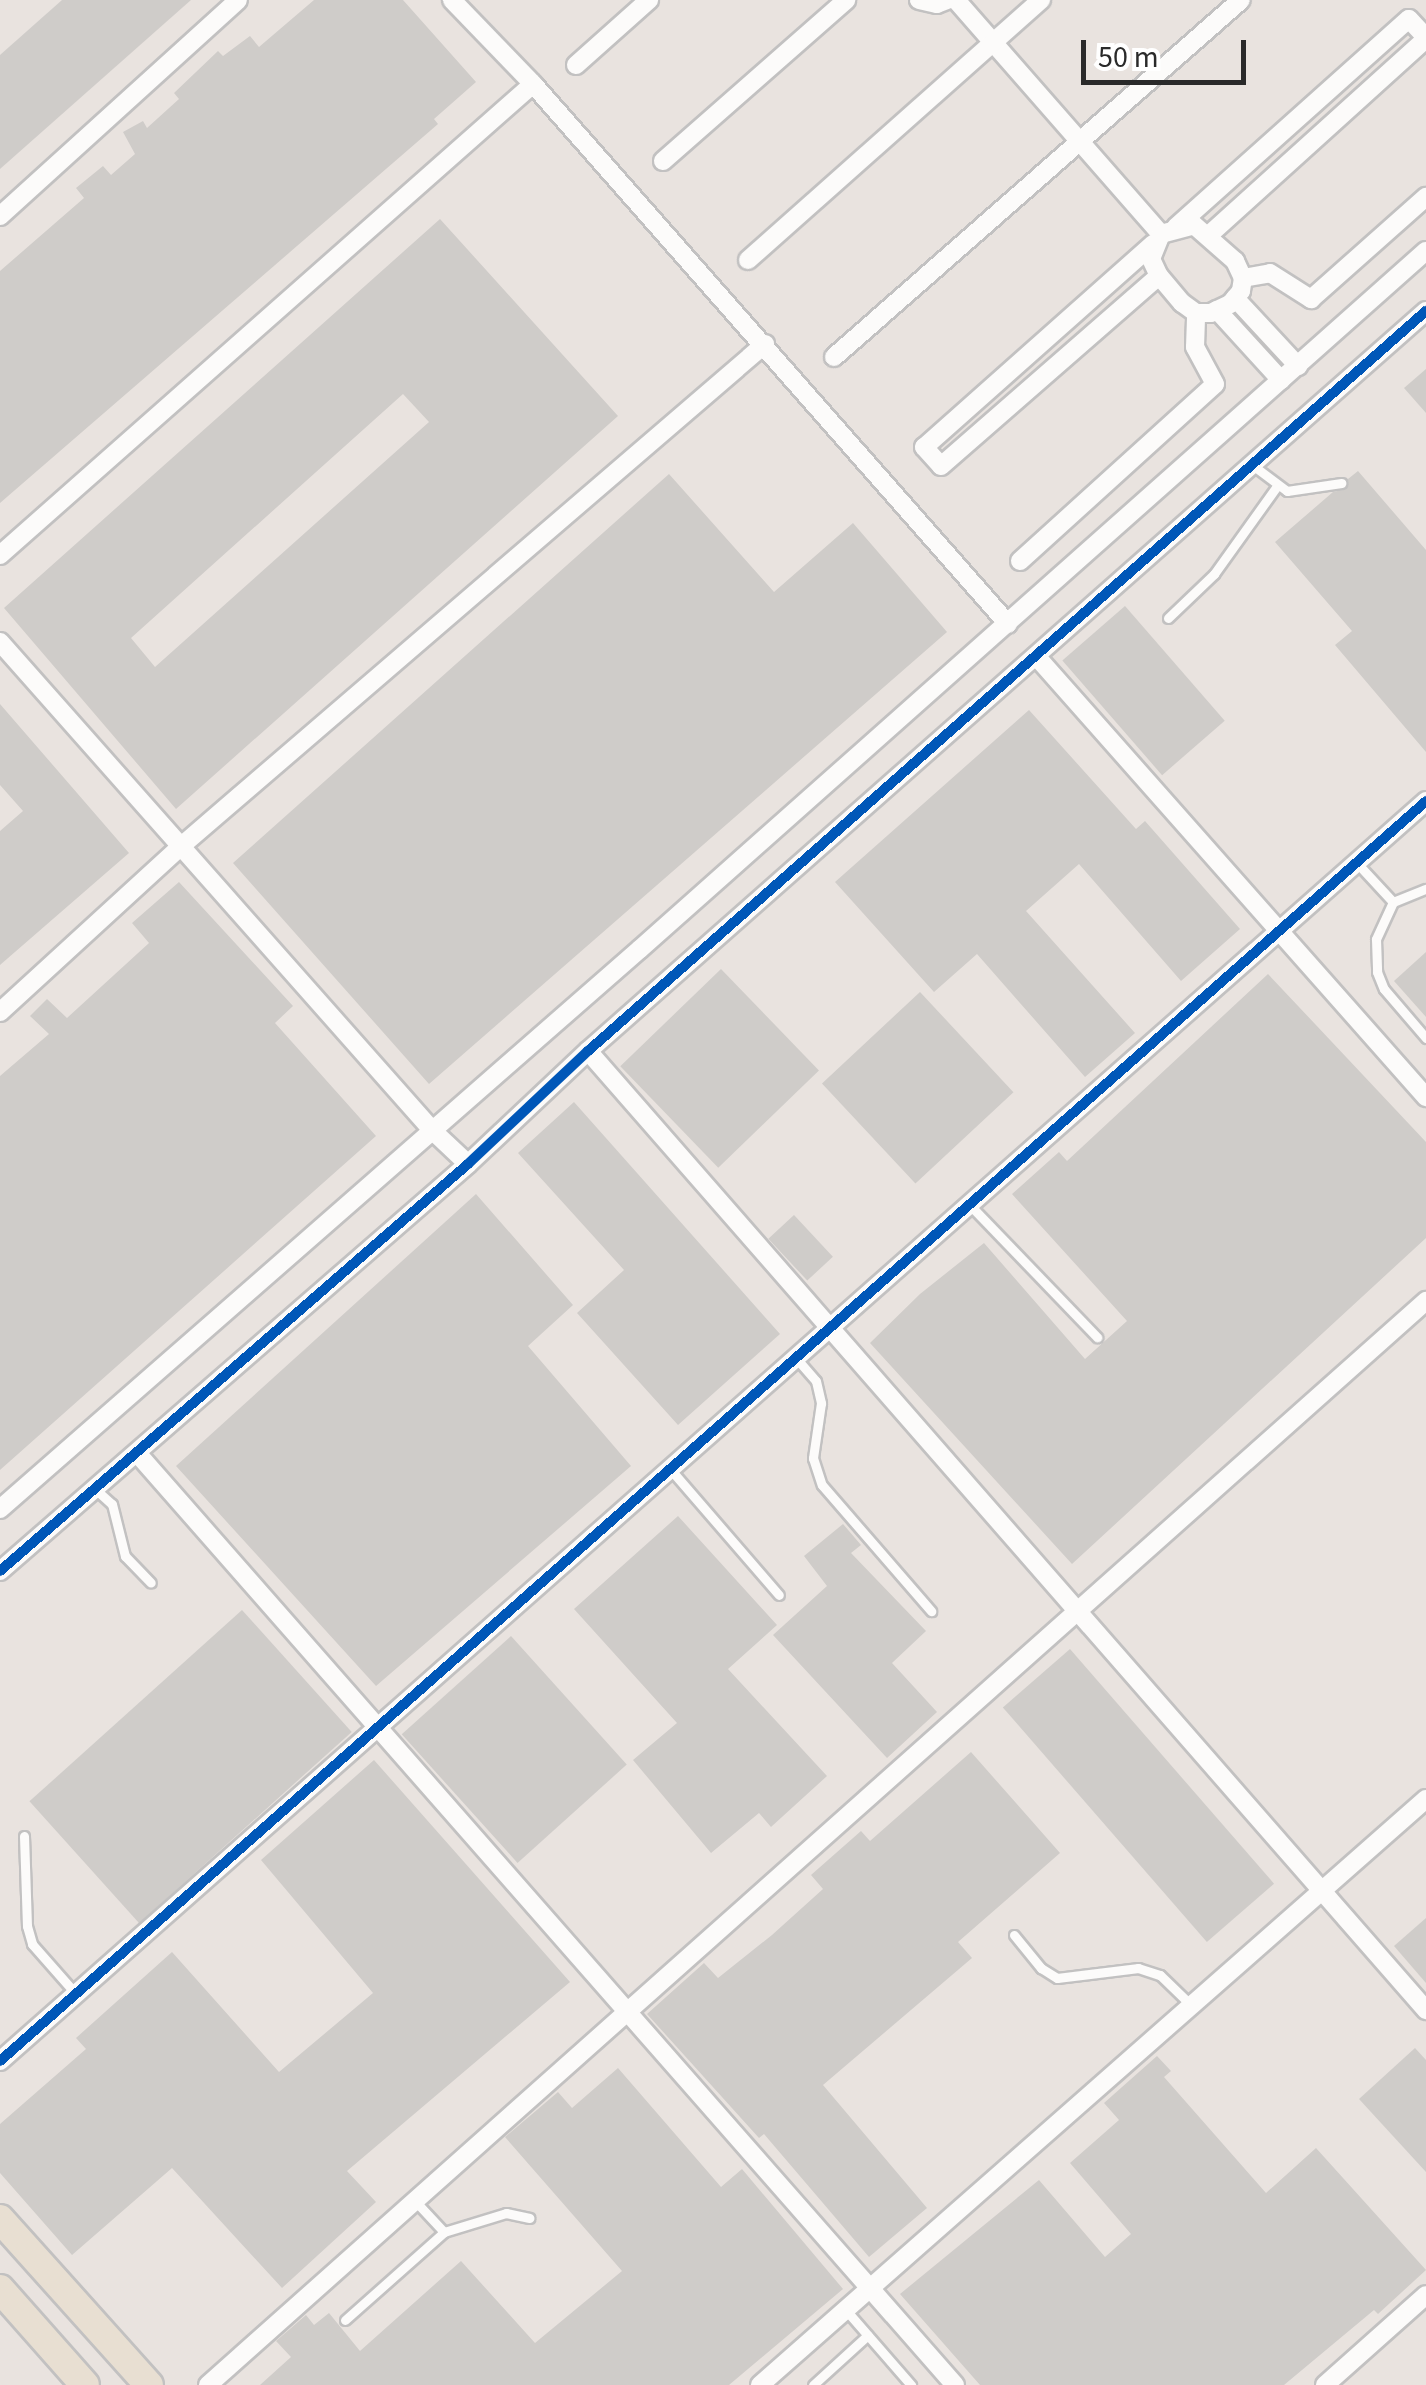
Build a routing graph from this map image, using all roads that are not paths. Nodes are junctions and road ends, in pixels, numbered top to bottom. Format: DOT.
graph roads {
  1 [pos="238,0"];
  2 [pos="452,0"];
  3 [pos="649,0"];
  4 [pos="846,0"];
  5 [pos="920,0"];
  6 [pos="948,0"];
  7 [pos="956,0"];
  8 [pos="1042,0"];
  9 [pos="1241,0"];
  10 [pos="1426,38"];
  11 [pos="993,42"];
  12 [pos="576,64"];
  13 [pos="533,84"];
  14 [pos="1080,141"];
  15 [pos="663,161"];
  16 [pos="1426,197"];
  17 [pos="0,216"];
  18 [pos="1210,234"];
  19 [pos="1164,235"];
  20 [pos="1426,251"];
  21 [pos="748,260"];
  22 [pos="1158,276"];
  23 [pos="1243,278"];
  24 [pos="1235,298"];
  25 [pos="1217,310"];
  26 [pos="1426,311"];
  27 [pos="1196,313"];
  28 [pos="765,344"];
  29 [pos="834,357"];
  30 [pos="1298,366"];
  31 [pos="1282,380"];
  32 [pos="1252,464"];
  33 [pos="1341,483"];
  34 [pos="1276,486"];
  35 [pos="0,555"];
  36 [pos="1020,561"];
  37 [pos="1168,618"];
  38 [pos="1008,624"];
  39 [pos="0,642"];
  40 [pos="1036,656"];
  41 [pos="1426,801"];
  42 [pos="179,848"];
  43 [pos="1356,862"];
  44 [pos="1426,889"];
  45 [pos="1393,902"];
  46 [pos="1278,930"];
  47 [pos="0,1012"];
  48 [pos="1426,1038"];
  49 [pos="588,1051"];
  50 [pos="1426,1097"];
  51 [pos="433,1132"];
  52 [pos="468,1164"];
  53 [pos="969,1204"];
  54 [pos="1426,1301"];
  55 [pos="827,1327"];
  56 [pos="1097,1337"];
  57 [pos="794,1356"];
  58 [pos="137,1453"];
  59 [pos="670,1468"];
  60 [pos="94,1488"];
  61 [pos="0,1509"];
  62 [pos="0,1571"];
  63 [pos="151,1583"];
  64 [pos="779,1595"];
  65 [pos="1076,1608"];
  66 [pos="932,1611"];
  67 [pos="379,1729"];
  68 [pos="1426,1799"];
  69 [pos="24,1836"];
  70 [pos="1321,1892"];
  71 [pos="1014,1935"];
  72 [pos="74,1993"];
  73 [pos="1193,2007"];
  74 [pos="1426,2010"];
  75 [pos="629,2011"];
  76 [pos="0,2061"];
  77 [pos="414,2200"];
  78 [pos="529,2218"];
  79 [pos="0,2219"];
  80 [pos="444,2232"];
  81 [pos="870,2286"];
  82 [pos="0,2289"];
  83 [pos="1426,2295"];
  84 [pos="845,2309"];
  85 [pos="345,2320"];
  86 [pos="868,2335"];
  87 [pos="85,2385"];
  88 [pos="149,2385"];
  89 [pos="208,2385"];
  90 [pos="760,2385"];
  91 [pos="813,2385"];
  92 [pos="911,2385"];
  93 [pos="956,2385"];
  94 [pos="1325,2385"];
  1 -- 17 [label="street"];
  2 -- 13 [label="street"];
  3 -- 12 [label="street"];
  4 -- 15 [label="street"];
  5 -- 6 [label="street"];
  7 -- 11 [label="street"];
  8 -- 11 [label="street"];
  9 -- 14 [label="street"];
  10 -- 18 [label="street"];
  10 -- 19 [label="street"];
  11 -- 14 [label="street"];
  11 -- 21 [label="street"];
  13 -- 28 [label="street"];
  13 -- 35 [label="street"];
  14 -- 19 [label="street"];
  14 -- 29 [label="street"];
  16 -- 23 [label="street"];
  18 -- 19 [label="street"];
  18 -- 23 [label="street"];
  19 -- 22 [label="street"];
  19 -- 22 [label="street"];
  20 -- 30 [label="street"];
  22 -- 27 [label="street"];
  23 -- 24 [label="street"];
  24 -- 25 [label="street"];
  24 -- 30 [label="street"];
  25 -- 27 [label="street"];
  25 -- 31 [label="street"];
  26 -- 32 [label="street"];
  27 -- 36 [label="street"];
  28 -- 38 [label="street"];
  28 -- 42 [label="street"];
  30 -- 31 [label="street"];
  31 -- 38 [label="street"];
  32 -- 34 [label="lane"];
  32 -- 40 [label="street"];
  33 -- 34 [label="lane"];
  34 -- 37 [label="lane"];
  38 -- 51 [label="street"];
  39 -- 42 [label="street"];
  40 -- 46 [label="street"];
  40 -- 49 [label="street"];
  41 -- 43 [label="street"];
  42 -- 47 [label="street"];
  42 -- 51 [label="street"];
  43 -- 45 [label="lane"];
  43 -- 46 [label="street"];
  44 -- 45 [label="lane"];
  45 -- 48 [label="lane"];
  46 -- 50 [label="street"];
  46 -- 53 [label="street"];
  49 -- 52 [label="street"];
  49 -- 55 [label="street"];
  51 -- 52 [label="street"];
  51 -- 61 [label="street"];
  52 -- 58 [label="street"];
  53 -- 55 [label="street"];
  53 -- 56 [label="lane"];
  54 -- 65 [label="street"];
  55 -- 57 [label="street"];
  55 -- 65 [label="street"];
  57 -- 59 [label="street"];
  57 -- 66 [label="lane"];
  58 -- 60 [label="street"];
  58 -- 67 [label="street"];
  59 -- 64 [label="lane"];
  59 -- 67 [label="street"];
  60 -- 62 [label="street"];
  60 -- 63 [label="lane"];
  65 -- 70 [label="street"];
  65 -- 75 [label="street"];
  67 -- 72 [label="street"];
  67 -- 75 [label="street"];
  68 -- 70 [label="street"];
  69 -- 72 [label="lane"];
  70 -- 73 [label="street"];
  70 -- 74 [label="street"];
  71 -- 73 [label="lane"];
  72 -- 76 [label="street"];
  73 -- 81 [label="street"];
  75 -- 77 [label="street"];
  75 -- 81 [label="street"];
  77 -- 80 [label="lane"];
  77 -- 89 [label="street"];
  78 -- 80 [label="lane"];
  79 -- 88 [label="main road"];
  80 -- 85 [label="lane"];
  81 -- 84 [label="street"];
  81 -- 93 [label="street"];
  82 -- 87 [label="main road"];
  83 -- 94 [label="street"];
  84 -- 86 [label="lane"];
  84 -- 90 [label="street"];
  86 -- 91 [label="lane"];
  86 -- 92 [label="lane"];
}
